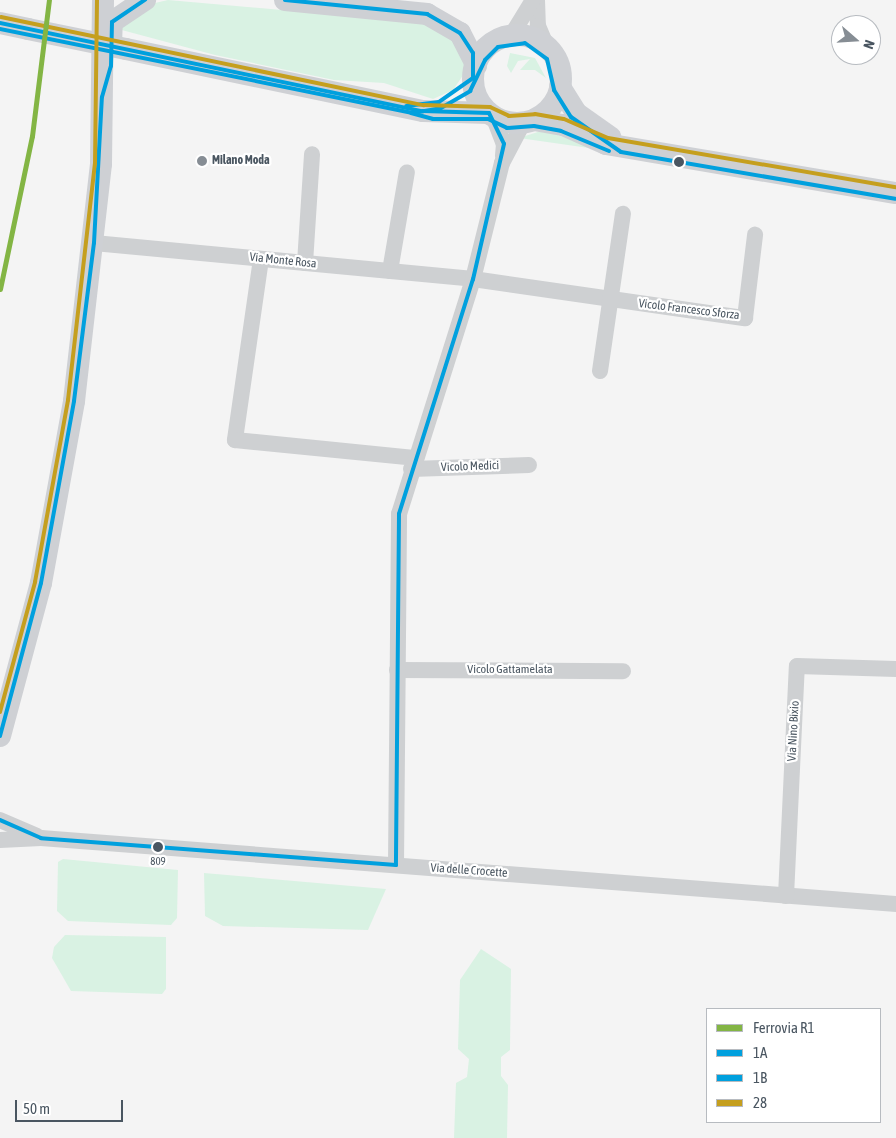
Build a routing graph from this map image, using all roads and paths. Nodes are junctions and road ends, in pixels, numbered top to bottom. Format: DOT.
graph roads {
  1 [pos="103,0"];
  2 [pos="145,0"];
  3 [pos="285,0"];
  4 [pos="533,0"];
  5 [pos="537,0"];
  6 [pos="427,14"];
  7 [pos="0,23"];
  8 [pos="508,37"];
  9 [pos="547,48"];
  10 [pos="474,72"];
  11 [pos="560,87"];
  12 [pos="102,97"];
  13 [pos="413,107"];
  14 [pos="491,115"];
  15 [pos="528,121"];
  16 [pos="624,146"];
  17 [pos="312,154"];
  18 [pos="502,163"];
  19 [pos="407,172"];
  20 [pos="896,193"];
  21 [pos="623,214"];
  22 [pos="755,235"];
  23 [pos="94,243"];
  24 [pos="261,259"];
  25 [pos="304,263"];
  26 [pos="390,271"];
  27 [pos="472,279"];
  28 [pos="610,300"];
  29 [pos="600,371"];
  30 [pos="412,464"];
  31 [pos="529,465"];
  32 [pos="896,669"];
  33 [pos="397,670"];
  34 [pos="623,671"];
  35 [pos="0,736"];
  36 [pos="0,820"];
  37 [pos="41,838"];
  38 [pos="0,840"];
  39 [pos="396,865"];
  40 [pos="786,896"];
  41 [pos="896,904"];
  1 -- 12 [label="street"];
  2 -- 12 [label="street"];
  3 -- 6 [label="street"];
  4 -- 8 [label="street"];
  5 -- 9 [label="street"];
  6 -- 8 [label="street"];
  6 -- 10 [label="street"];
  7 -- 13 [label="street, bridge"];
  8 -- 9 [label="street"];
  8 -- 10 [label="street"];
  9 -- 11 [label="street"];
  10 -- 13 [label="street"];
  10 -- 14 [label="street"];
  11 -- 15 [label="street"];
  11 -- 16 [label="street"];
  12 -- 23 [label="street"];
  13 -- 14 [label="street"];
  14 -- 15 [label="street"];
  14 -- 18 [label="street"];
  15 -- 16 [label="street"];
  15 -- 18 [label="street"];
  16 -- 20 [label="street"];
  17 -- 25 [label="street"];
  18 -- 27 [label="street"];
  19 -- 26 [label="street"];
  21 -- 28 [label="street"];
  22 -- 28 [label="street, Vicolo Francesco Sforza"];
  23 -- 24 [label="street, Via Monte Rosa"];
  23 -- 35 [label="street"];
  24 -- 25 [label="street, Via Monte Rosa"];
  24 -- 30 [label="street, Vicolo Medici"];
  25 -- 26 [label="street, Via Monte Rosa"];
  26 -- 27 [label="street, Via Monte Rosa"];
  27 -- 28 [label="street, Vicolo Francesco Sforza"];
  27 -- 30 [label="street"];
  28 -- 29 [label="street"];
  30 -- 31 [label="street, Vicolo Medici"];
  30 -- 33 [label="street"];
  32 -- 40 [label="street, Via Nino Bixio"];
  33 -- 34 [label="street, Vicolo Gattamelata"];
  33 -- 39 [label="street"];
  36 -- 37 [label="street, Via delle Crocette"];
  37 -- 38 [label="street, Via delle Crocette"];
  37 -- 39 [label="street, Via delle Crocette"];
  39 -- 40 [label="street, Via delle Crocette"];
  40 -- 41 [label="street, Via delle Crocette"];
}
